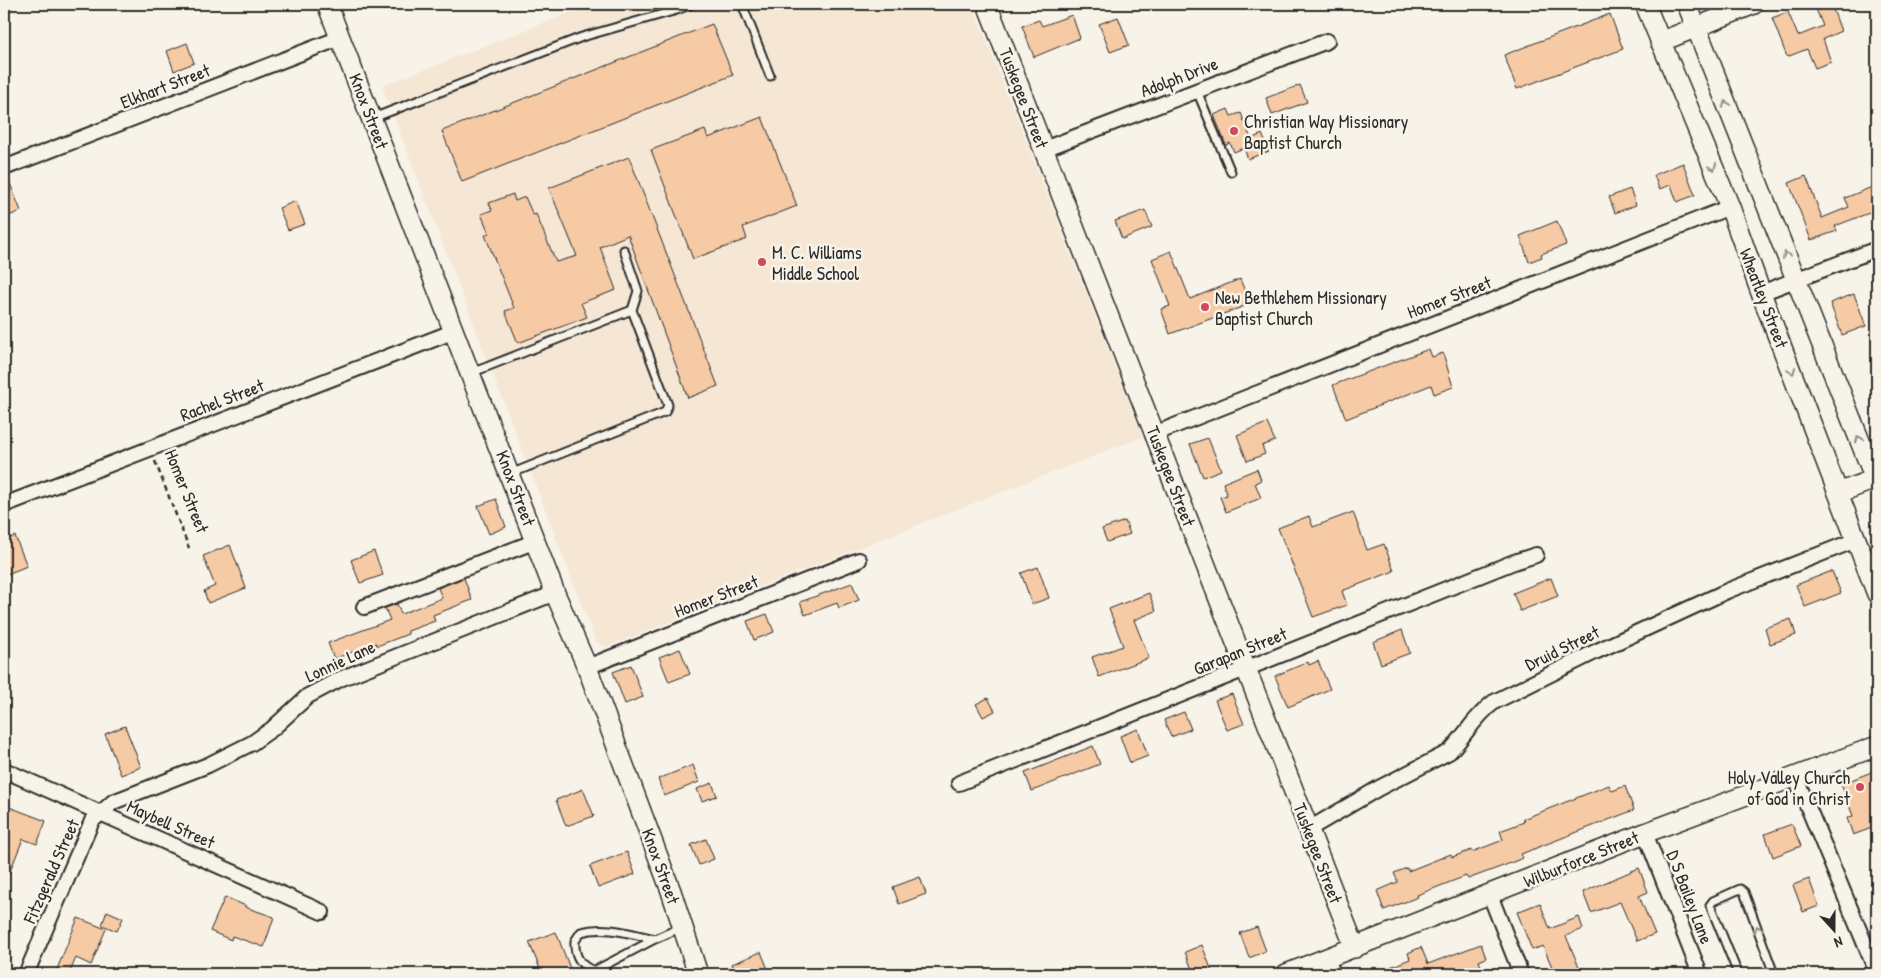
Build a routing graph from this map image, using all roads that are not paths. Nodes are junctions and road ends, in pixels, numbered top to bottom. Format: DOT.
graph roads {
  1 [pos="327,4"];
  2 [pos="692,4"];
  3 [pos="742,4"];
  4 [pos="987,4"];
  5 [pos="1645,4"];
  6 [pos="1687,4"];
  7 [pos="1754,4"];
  8 [pos="1696,26"];
  9 [pos="340,38"];
  10 [pos="1328,41"];
  11 [pos="1660,42"];
  12 [pos="770,76"];
  13 [pos="1197,90"];
  14 [pos="372,118"];
  15 [pos="1044,149"];
  16 [pos="4,168"];
  17 [pos="1230,172"];
  18 [pos="1730,207"];
  19 [pos="1877,249"];
  20 [pos="624,250"];
  21 [pos="1797,281"];
  22 [pos="1761,293"];
  23 [pos="632,310"];
  24 [pos="455,331"];
  25 [pos="471,373"];
  26 [pos="1154,434"];
  27 [pos="510,474"];
  28 [pos="1876,481"];
  29 [pos="1838,493"];
  30 [pos="4,506"];
  31 [pos="1856,540"];
  32 [pos="536,541"];
  33 [pos="1536,555"];
  34 [pos="859,560"];
  35 [pos="555,593"];
  36 [pos="1877,594"];
  37 [pos="364,607"];
  38 [pos="587,666"];
  39 [pos="1247,668"];
  40 [pos="1877,746"];
  41 [pos="4,770"];
  42 [pos="1795,776"];
  43 [pos="959,783"];
  44 [pos="101,813"];
  45 [pos="1309,829"];
  46 [pos="1645,833"];
  47 [pos="1490,895"];
  48 [pos="322,912"];
  49 [pos="683,927"];
  50 [pos="655,939"];
  51 [pos="1355,948"];
  52 [pos="1330,966"];
  53 [pos="595,971"];
  54 [pos="1877,973"];
  55 [pos="26,974"];
  56 [pos="588,974"];
  57 [pos="698,974"];
  58 [pos="1286,974"];
  59 [pos="1521,974"];
  60 [pos="1700,974"];
  61 [pos="1738,974"];
  62 [pos="1774,974"];
  1 -- 9 [label="street, Knox Street"];
  2 -- 14 [label="lane"];
  3 -- 12 [label="lane"];
  4 -- 15 [label="street, Tuskegee Street"];
  5 -- 11 [label="street, Wheatley Street"];
  6 -- 8 [label="street, Wheatley Street"];
  7 -- 8 [label="street"];
  8 -- 11 [label="street"];
  21 -- 8 [label="street, Wheatley Street, one-way"];
  9 -- 14 [label="street, Knox Street"];
  9 -- 16 [label="street, Elkhart Street"];
  10 -- 13 [label="street, Adolph Drive"];
  11 -- 18 [label="street, Wheatley Street, one-way"];
  13 -- 15 [label="street, Adolph Drive"];
  13 -- 17 [label="lane"];
  14 -- 24 [label="street, Knox Street"];
  15 -- 26 [label="street, Tuskegee Street"];
  18 -- 22 [label="street, Wheatley Street"];
  18 -- 26 [label="street, Homer Street"];
  19 -- 21 [label="street"];
  20 -- 23 [label="lane"];
  21 -- 22 [label="street"];
  28 -- 21 [label="street, Wheatley Street, one-way"];
  22 -- 29 [label="street, Wheatley Street, one-way"];
  23 -- 25 [label="lane"];
  23 -- 27 [label="lane"];
  24 -- 25 [label="street, Knox Street"];
  24 -- 30 [label="street, Rachel Street"];
  25 -- 27 [label="street, Knox Street"];
  26 -- 39 [label="street, Tuskegee Street"];
  27 -- 32 [label="street, Knox Street"];
  28 -- 29 [label="street"];
  29 -- 31 [label="street, Wheatley Street"];
  31 -- 36 [label="street, Wheatley Street"];
  31 -- 45 [label="street, Druid Street"];
  32 -- 35 [label="street, Knox Street"];
  32 -- 37 [label="street"];
  33 -- 39 [label="street, Garapan Street"];
  34 -- 38 [label="street, Homer Street"];
  35 -- 38 [label="street, Knox Street"];
  35 -- 44 [label="street, Lonnie Lane"];
  38 -- 49 [label="street, Knox Street"];
  39 -- 43 [label="street, Garapan Street"];
  39 -- 45 [label="street, Tuskegee Street"];
  40 -- 42 [label="street, Wilburforce Street"];
  41 -- 44 [label="street, Maybell Street"];
  42 -- 46 [label="street, Wilburforce Street"];
  42 -- 54 [label="street"];
  44 -- 48 [label="street, Maybell Street"];
  44 -- 55 [label="street, Fitzgerald Street"];
  45 -- 51 [label="street, Tuskegee Street"];
  46 -- 47 [label="street, Wilburforce Street"];
  46 -- 60 [label="street, D S Bailey Lane"];
  47 -- 51 [label="street, Wilburforce Street"];
  47 -- 59 [label="street"];
  49 -- 50 [label="lane"];
  49 -- 57 [label="street, Knox Street"];
  50 -- 53 [label="lane"];
  50 -- 53 [label="lane"];
  51 -- 52 [label="street, Wilburforce Street"];
  52 -- 58 [label="street, Wilburforce Street"];
  53 -- 56 [label="lane"];
  62 -- 61 [label="lane, one-way"];
}
